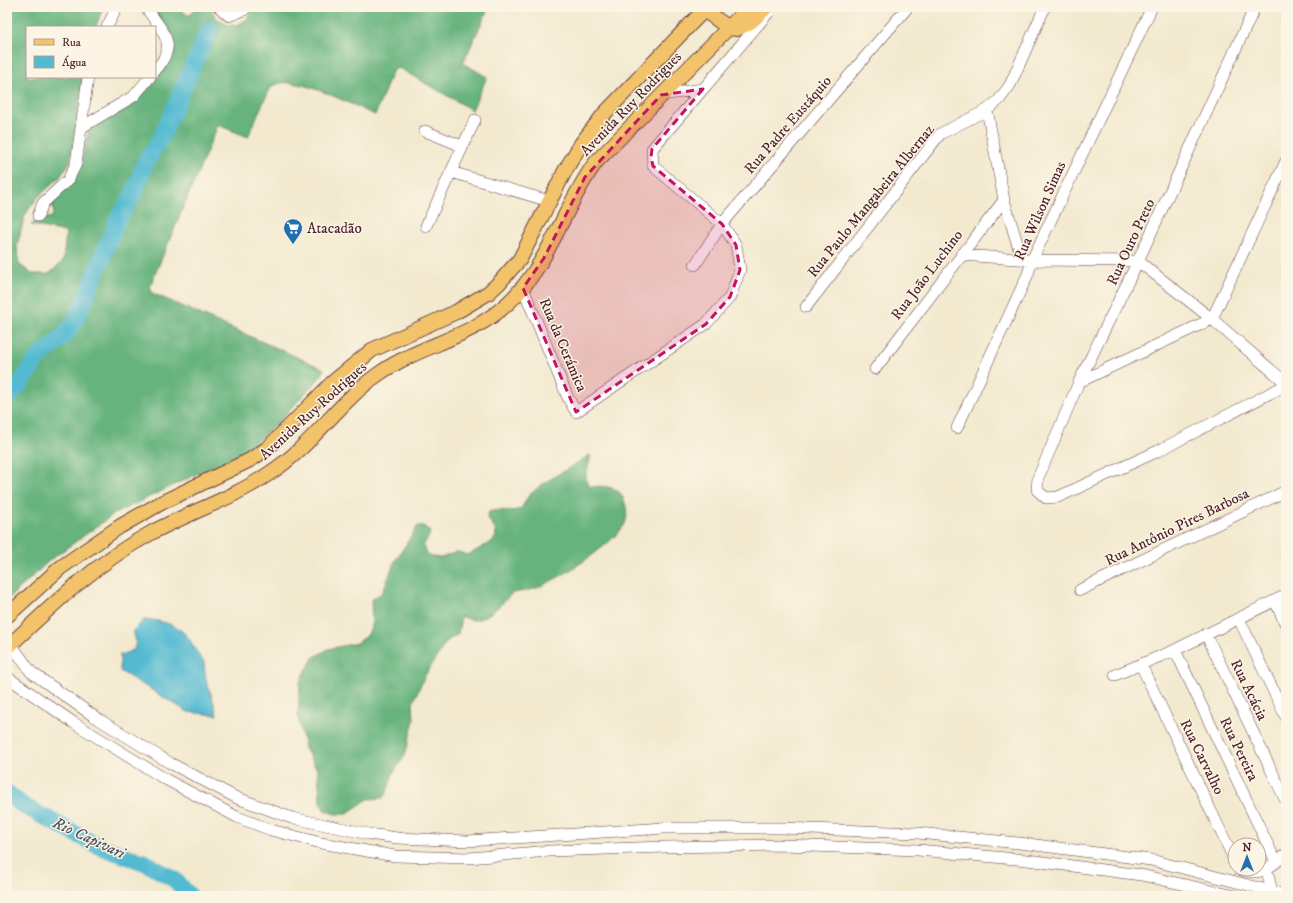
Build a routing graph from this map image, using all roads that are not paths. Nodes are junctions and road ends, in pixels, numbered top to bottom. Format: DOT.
graph roads {
  1 [pos="117,7"];
  2 [pos="146,7"];
  3 [pos="218,7"];
  4 [pos="246,7"];
  5 [pos="749,7"];
  6 [pos="767,7"];
  7 [pos="774,7"];
  8 [pos="908,7"];
  9 [pos="1045,7"];
  10 [pos="1152,7"];
  11 [pos="1255,7"];
  12 [pos="704,8"];
  13 [pos="108,26"];
  14 [pos="729,28"];
  15 [pos="156,69"];
  16 [pos="88,78"];
  17 [pos="149,78"];
  18 [pos="703,89"];
  19 [pos="661,95"];
  20 [pos="986,110"];
  21 [pos="474,120"];
  22 [pos="82,127"];
  23 [pos="425,132"];
  24 [pos="462,146"];
  25 [pos="1286,161"];
  26 [pos="451,172"];
  27 [pos="1004,200"];
  28 [pos="549,201"];
  29 [pos="38,216"];
  30 [pos="722,224"];
  31 [pos="426,226"];
  32 [pos="961,255"];
  33 [pos="1027,260"];
  34 [pos="1138,262"];
  35 [pos="695,266"];
  36 [pos="523,288"];
  37 [pos="806,307"];
  38 [pos="1212,319"];
  39 [pos="875,369"];
  40 [pos="1079,382"];
  41 [pos="1286,384"];
  42 [pos="957,428"];
  43 [pos="1286,491"];
  44 [pos="1080,590"];
  45 [pos="1286,595"];
  46 [pos="1275,601"];
  47 [pos="7,616"];
  48 [pos="1239,619"];
  49 [pos="1286,625"];
  50 [pos="1206,634"];
  51 [pos="9,646"];
  52 [pos="1175,650"];
  53 [pos="1141,665"];
  54 [pos="1115,675"];
  55 [pos="7,677"];
  56 [pos="1286,717"];
  57 [pos="1286,801"];
  58 [pos="292,818"];
  59 [pos="290,835"];
  60 [pos="397,838"];
  61 [pos="1227,844"];
  62 [pos="1286,854"];
  63 [pos="395,856"];
  64 [pos="1276,862"];
  65 [pos="1189,870"];
  66 [pos="1267,870"];
  67 [pos="1184,885"];
  68 [pos="1272,892"];
  69 [pos="1286,895"];
  70 [pos="1235,896"];
  1 -- 13 [label="street"];
  2 -- 15 [label="street"];
  3 -- 4 [label="street"];
  5 -- 14 [label="main road, Avenida Ruy Rodrigues"];
  6 -- 14 [label="main road"];
  7 -- 18 [label="street"];
  8 -- 30 [label="street, Rua Padre Eustáquio"];
  9 -- 20 [label="street, Rua Paulo Mangabeira Albernaz"];
  10 -- 33 [label="street, Rua Wilson Simas"];
  11 -- 34 [label="street, Rua Ouro Preto"];
  12 -- 14 [label="main road"];
  12 -- 28 [label="main road, Avenida Ruy Rodrigues"];
  14 -- 19 [label="main road, Avenida Ruy Rodrigues"];
  16 -- 22 [label="street"];
  17 -- 22 [label="street"];
  18 -- 19 [label="street"];
  18 -- 30 [label="street"];
  19 -- 36 [label="main road, Avenida Ruy Rodrigues"];
  20 -- 27 [label="street"];
  20 -- 37 [label="street, Rua Paulo Mangabeira Albernaz"];
  21 -- 24 [label="street"];
  22 -- 29 [label="street"];
  23 -- 24 [label="street"];
  24 -- 26 [label="street"];
  25 -- 38 [label="street"];
  26 -- 28 [label="street"];
  26 -- 31 [label="street"];
  27 -- 32 [label="street, Rua João Luchino"];
  27 -- 33 [label="street"];
  28 -- 47 [label="main road, Avenida Ruy Rodrigues"];
  30 -- 35 [label="street, Rua Padre Eustáquio"];
  30 -- 36 [label="street, Rua da Cerámica"];
  32 -- 33 [label="street"];
  32 -- 39 [label="street, Rua João Luchino"];
  33 -- 34 [label="street"];
  33 -- 42 [label="street, Rua Wilson Simas"];
  34 -- 38 [label="street"];
  34 -- 40 [label="street, Rua Ouro Preto"];
  36 -- 51 [label="main road, Avenida Ruy Rodrigues"];
  38 -- 40 [label="street"];
  38 -- 41 [label="street"];
  40 -- 41 [label="street, Rua Ouro Preto"];
  43 -- 44 [label="street, Rua Antônio Pires Barbosa"];
  45 -- 46 [label="street"];
  46 -- 48 [label="street"];
  46 -- 49 [label="street"];
  48 -- 50 [label="street"];
  48 -- 56 [label="street"];
  50 -- 52 [label="street"];
  50 -- 57 [label="street, Rua Acácia"];
  51 -- 58 [label="street"];
  52 -- 53 [label="street"];
  52 -- 64 [label="street, Rua Pereira"];
  53 -- 54 [label="street"];
  53 -- 61 [label="street, Rua Carvalho"];
  55 -- 59 [label="street"];
  58 -- 59 [label="street"];
  58 -- 60 [label="street"];
  59 -- 63 [label="street"];
  60 -- 63 [label="street"];
  60 -- 65 [label="street"];
  62 -- 64 [label="street"];
  63 -- 67 [label="street"];
  64 -- 66 [label="street"];
  65 -- 67 [label="street"];
  65 -- 68 [label="street"];
  66 -- 68 [label="street"];
  67 -- 70 [label="street"];
  68 -- 69 [label="street"];
}
